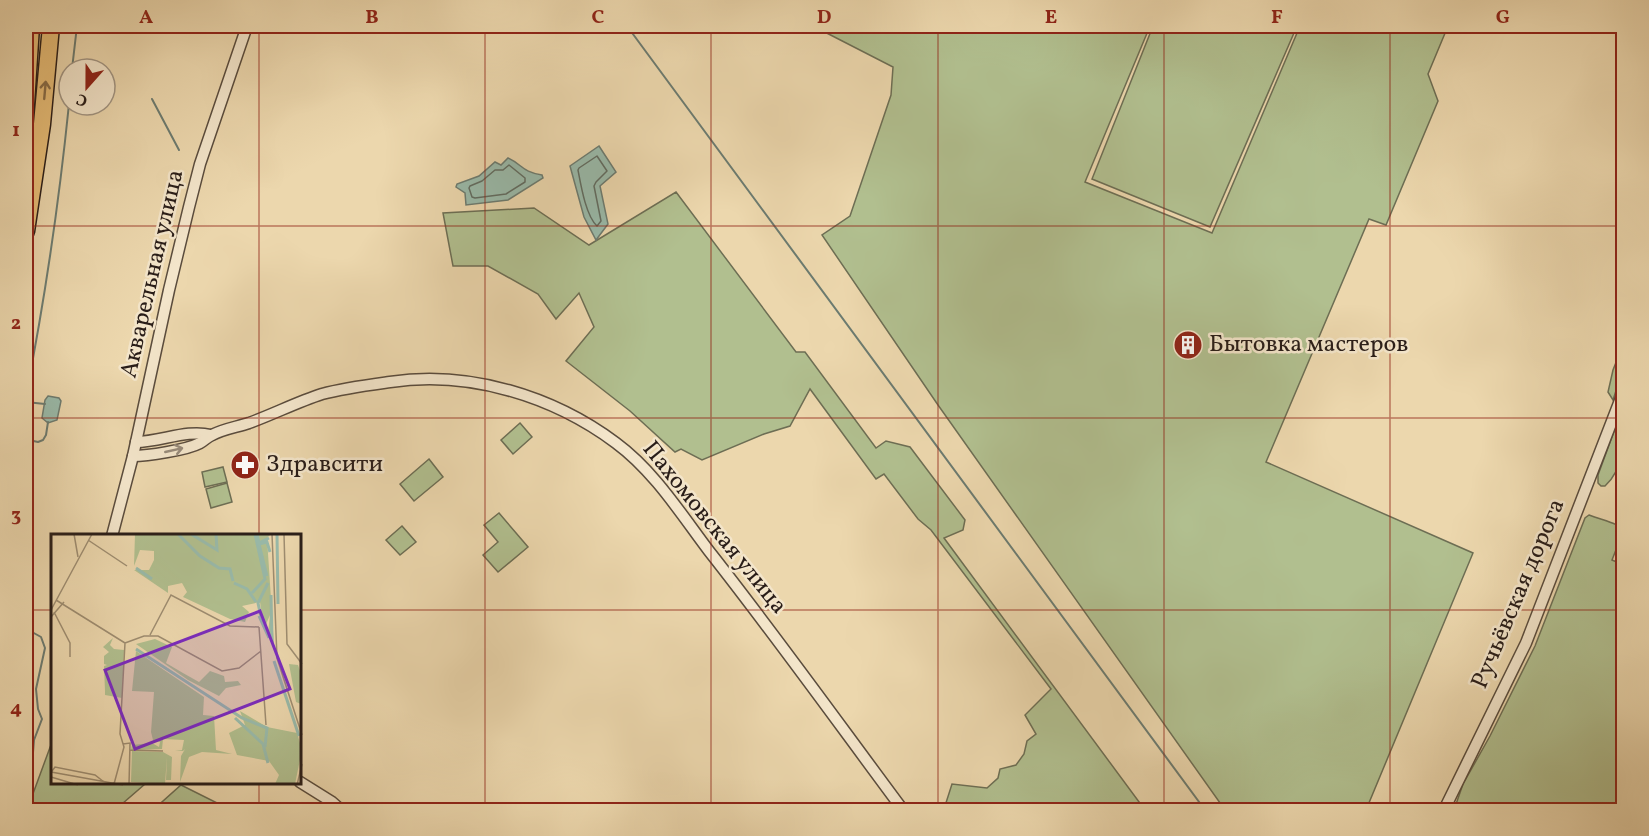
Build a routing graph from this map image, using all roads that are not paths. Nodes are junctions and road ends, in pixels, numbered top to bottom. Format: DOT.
graph roads {
  1 [pos="31,26"];
  2 [pos="51,26"];
  3 [pos="247,26"];
  4 [pos="26,104"];
  5 [pos="26,231"];
  6 [pos="1623,390"];
  7 [pos="212,435"];
  8 [pos="136,442"];
  9 [pos="133,456"];
  10 [pos="113,534"];
  11 [pos="302,783"];
  12 [pos="341,810"];
  13 [pos="903,810"];
  14 [pos="1444,810"];
  1 -- 4 [label="highway"];
  5 -- 2 [label="highway, one-way"];
  3 -- 8 [label="street, Акварельная улица"];
  6 -- 14 [label="street, Ручьёвская дорога"];
  7 -- 8 [label="street, Пахомовская улица"];
  9 -- 7 [label="street, Пахомовская улица, one-way"];
  7 -- 13 [label="street, Пахомовская улица"];
  8 -- 9 [label="street, Акварельная улица"];
  9 -- 10 [label="street, Акварельная улица"];
  11 -- 12 [label="street"];
}
